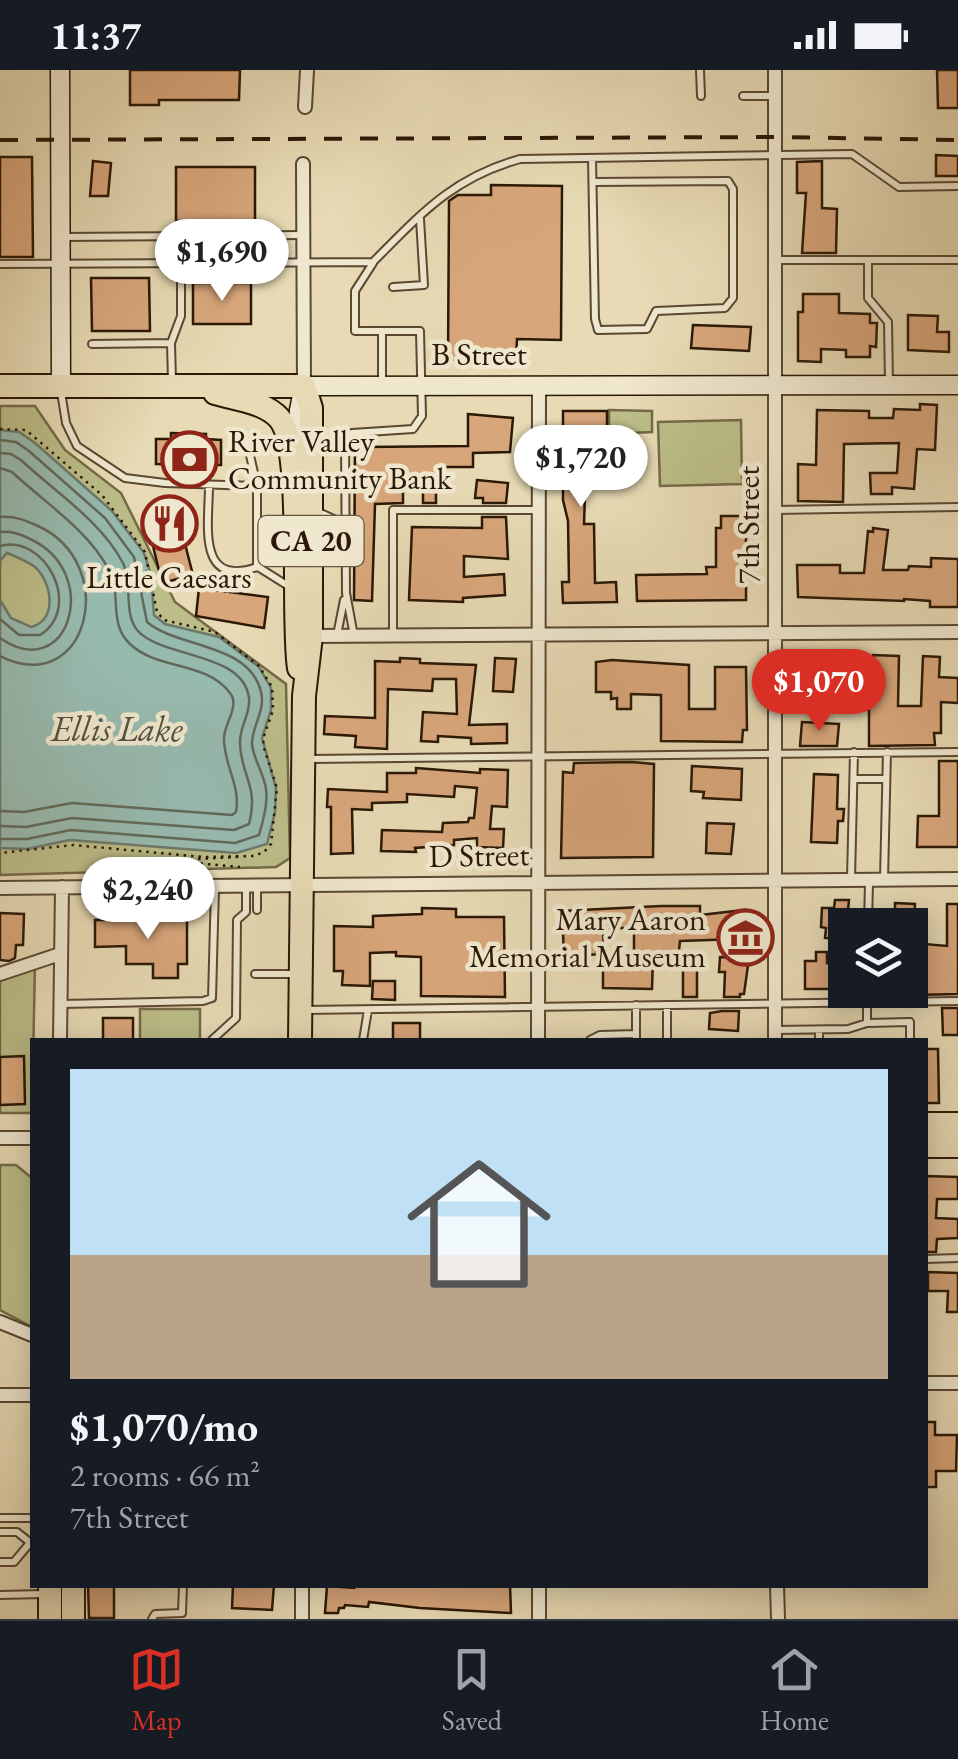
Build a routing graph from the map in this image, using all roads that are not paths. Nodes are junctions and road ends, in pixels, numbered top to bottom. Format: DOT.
graph roads {
  1 [pos="60,70"];
  2 [pos="306,70"];
  3 [pos="700,70"];
  4 [pos="776,70"];
  5 [pos="701,96"];
  6 [pos="743,96"];
  7 [pos="776,96"];
  8 [pos="305,107"];
  9 [pos="776,153"];
  10 [pos="592,158"];
  11 [pos="303,164"];
  12 [pos="592,182"];
  13 [pos="958,186"];
  14 [pos="420,218"];
  15 [pos="302,235"];
  16 [pos="60,236"];
  17 [pos="172,236"];
  18 [pos="776,260"];
  19 [pos="868,260"];
  20 [pos="958,260"];
  21 [pos="373,262"];
  22 [pos="0,264"];
  23 [pos="60,264"];
  24 [pos="177,264"];
  25 [pos="302,264"];
  26 [pos="393,286"];
  27 [pos="382,331"];
  28 [pos="92,344"];
  29 [pos="171,344"];
  30 [pos="958,385"];
  31 [pos="0,386"];
  32 [pos="61,386"];
  33 [pos="180,386"];
  34 [pos="304,386"];
  35 [pos="539,386"];
  36 [pos="776,386"];
  37 [pos="888,386"];
  38 [pos="382,387"];
  39 [pos="422,387"];
  40 [pos="247,442"];
  41 [pos="209,485"];
  42 [pos="258,486"];
  43 [pos="303,498"];
  44 [pos="958,507"];
  45 [pos="539,510"];
  46 [pos="776,510"];
  47 [pos="343,524"];
  48 [pos="303,538"];
  49 [pos="257,566"];
  50 [pos="294,591"];
  51 [pos="346,594"];
  52 [pos="958,632"];
  53 [pos="776,633"];
  54 [pos="393,635"];
  55 [pos="311,636"];
  56 [pos="337,636"];
  57 [pos="354,636"];
  58 [pos="539,636"];
  59 [pos="304,696"];
  60 [pos="775,752"];
  61 [pos="854,752"];
  62 [pos="887,752"];
  63 [pos="958,752"];
  64 [pos="538,758"];
  65 [pos="303,759"];
  66 [pos="854,779"];
  67 [pos="886,779"];
  68 [pos="958,879"];
  69 [pos="775,880"];
  70 [pos="852,880"];
  71 [pos="868,880"];
  72 [pos="884,880"];
  73 [pos="538,882"];
  74 [pos="215,886"];
  75 [pos="252,886"];
  76 [pos="302,886"];
  77 [pos="62,887"];
  78 [pos="0,888"];
  79 [pos="868,908"];
  80 [pos="257,910"];
  81 [pos="60,954"];
  82 [pos="0,974"];
  83 [pos="256,974"];
  84 [pos="300,974"];
  85 [pos="928,1001"];
  86 [pos="958,1001"];
  87 [pos="775,1002"];
  88 [pos="828,1002"];
  89 [pos="60,1004"];
  90 [pos="667,1004"];
  91 [pos="636,1006"];
  92 [pos="538,1008"];
  93 [pos="868,1008"];
  94 [pos="300,1010"];
  95 [pos="368,1010"];
  96 [pos="867,1023"];
  97 [pos="820,1030"];
  98 [pos="775,1035"];
  99 [pos="636,1037"];
  100 [pos="60,1038"];
  101 [pos="214,1038"];
  102 [pos="300,1038"];
  103 [pos="363,1038"];
  104 [pos="538,1038"];
  105 [pos="594,1038"];
  106 [pos="667,1038"];
  107 [pos="820,1038"];
  108 [pos="910,1038"];
  109 [pos="928,1124"];
  110 [pos="958,1124"];
  111 [pos="0,1138"];
  112 [pos="30,1138"];
  113 [pos="928,1146"];
  114 [pos="958,1146"];
  115 [pos="958,1258"];
  116 [pos="928,1259"];
  117 [pos="0,1322"];
  118 [pos="30,1334"];
  119 [pos="958,1382"];
  120 [pos="928,1383"];
  121 [pos="0,1395"];
  122 [pos="30,1395"];
  123 [pos="0,1518"];
  124 [pos="30,1518"];
  125 [pos="0,1532"];
  126 [pos="30,1544"];
  127 [pos="0,1562"];
  128 [pos="73,1588"];
  129 [pos="182,1588"];
  130 [pos="302,1588"];
  131 [pos="539,1588"];
  132 [pos="778,1588"];
  133 [pos="50,1590"];
  134 [pos="0,1595"];
  135 [pos="50,1619"];
  136 [pos="73,1619"];
  137 [pos="152,1619"];
  138 [pos="302,1619"];
  139 [pos="539,1619"];
  140 [pos="778,1619"];
  1 -- 16 [label="main road"];
  2 -- 8 [label="street"];
  3 -- 5 [label="lane"];
  4 -- 7 [label="street, 7th Street"];
  6 -- 7 [label="lane"];
  7 -- 9 [label="street, 7th Street"];
  9 -- 10 [label="lane"];
  9 -- 13 [label="lane"];
  9 -- 18 [label="street, 7th Street"];
  10 -- 12 [label="lane"];
  10 -- 14 [label="lane"];
  11 -- 15 [label="street"];
  12 -- 12 [label="lane"];
  14 -- 21 [label="lane"];
  14 -- 26 [label="lane"];
  15 -- 17 [label="lane"];
  15 -- 25 [label="street"];
  16 -- 17 [label="lane"];
  16 -- 23 [label="main road"];
  17 -- 24 [label="lane"];
  18 -- 19 [label="lane"];
  18 -- 36 [label="street, 7th Street"];
  19 -- 20 [label="lane"];
  19 -- 37 [label="lane"];
  21 -- 25 [label="lane"];
  21 -- 27 [label="lane"];
  22 -- 23 [label="lane"];
  23 -- 24 [label="lane"];
  23 -- 32 [label="main road"];
  24 -- 25 [label="lane"];
  24 -- 29 [label="lane"];
  25 -- 34 [label="street"];
  27 -- 38 [label="lane"];
  27 -- 39 [label="lane"];
  28 -- 29 [label="lane"];
  29 -- 33 [label="lane"];
  30 -- 37 [label="main road, B Street"];
  31 -- 32 [label="highway, B Street / CA 20"];
  32 -- 33 [label="highway, B Street / CA 20"];
  32 -- 41 [label="lane"];
  33 -- 34 [label="highway, B Street / CA 20"];
  33 -- 43 [label="highway, CA 20"];
  34 -- 38 [label="main road, B Street"];
  34 -- 43 [label="highway, CA 20"];
  35 -- 36 [label="main road, B Street"];
  35 -- 39 [label="main road, B Street"];
  35 -- 45 [label="street"];
  36 -- 37 [label="main road, B Street"];
  36 -- 46 [label="street, 7th Street"];
  38 -- 39 [label="main road, B Street"];
  39 -- 47 [label="lane"];
  40 -- 42 [label="lane"];
  41 -- 42 [label="lane"];
  41 -- 49 [label="lane"];
  42 -- 49 [label="lane"];
  43 -- 47 [label="lane"];
  43 -- 48 [label="highway, CA 20"];
  44 -- 46 [label="lane"];
  45 -- 54 [label="lane"];
  45 -- 58 [label="street"];
  46 -- 53 [label="street, 7th Street"];
  47 -- 48 [label="lane"];
  47 -- 51 [label="lane"];
  48 -- 49 [label="lane"];
  48 -- 50 [label="highway, CA 20"];
  48 -- 55 [label="highway, CA 20"];
  49 -- 50 [label="lane"];
  50 -- 59 [label="highway, CA 20"];
  51 -- 56 [label="lane"];
  51 -- 57 [label="lane"];
  52 -- 53 [label="street"];
  53 -- 58 [label="street"];
  53 -- 60 [label="street, 7th Street"];
  54 -- 57 [label="street"];
  54 -- 58 [label="street"];
  55 -- 56 [label="street"];
  55 -- 59 [label="highway, CA 20"];
  56 -- 57 [label="street"];
  58 -- 64 [label="street"];
  59 -- 65 [label="highway, CA 20"];
  60 -- 61 [label="lane"];
  60 -- 64 [label="lane"];
  60 -- 69 [label="street, 7th Street"];
  61 -- 62 [label="lane"];
  61 -- 66 [label="lane"];
  62 -- 63 [label="lane"];
  62 -- 67 [label="lane"];
  64 -- 65 [label="lane"];
  64 -- 73 [label="street"];
  65 -- 76 [label="highway, CA 20"];
  66 -- 67 [label="lane"];
  66 -- 70 [label="lane"];
  67 -- 72 [label="lane"];
  68 -- 72 [label="street, D Street"];
  69 -- 70 [label="street, D Street"];
  69 -- 73 [label="street, D Street"];
  69 -- 87 [label="street, 7th Street"];
  70 -- 71 [label="street, D Street"];
  71 -- 72 [label="street, D Street"];
  71 -- 79 [label="lane"];
  73 -- 76 [label="street, D Street"];
  73 -- 92 [label="street"];
  74 -- 75 [label="street, D Street"];
  74 -- 77 [label="street, D Street"];
  74 -- 89 [label="lane"];
  75 -- 76 [label="street, D Street"];
  75 -- 80 [label="lane"];
  75 -- 101 [label="lane"];
  76 -- 84 [label="highway, CA 20"];
  77 -- 78 [label="street, D Street"];
  77 -- 81 [label="street"];
  81 -- 82 [label="street"];
  81 -- 89 [label="street"];
  83 -- 84 [label="lane"];
  84 -- 94 [label="highway, CA 20"];
  85 -- 86 [label="lane"];
  87 -- 88 [label="lane"];
  87 -- 90 [label="lane"];
  87 -- 98 [label="street, 7th Street"];
  89 -- 100 [label="street"];
  90 -- 91 [label="lane"];
  90 -- 106 [label="lane"];
  91 -- 92 [label="lane"];
  91 -- 99 [label="lane"];
  92 -- 95 [label="lane"];
  92 -- 104 [label="street"];
  93 -- 96 [label="lane"];
  94 -- 95 [label="lane"];
  94 -- 102 [label="highway, CA 20"];
  95 -- 103 [label="lane"];
  96 -- 97 [label="lane"];
  96 -- 108 [label="lane"];
  97 -- 98 [label="lane"];
  97 -- 107 [label="lane"];
  99 -- 105 [label="lane"];
  109 -- 110 [label="highway"];
  111 -- 112 [label="street"];
  113 -- 114 [label="highway"];
  115 -- 116 [label="lane"];
  117 -- 118 [label="street"];
  119 -- 120 [label="street"];
  121 -- 122 [label="street"];
  123 -- 124 [label="lane"];
  125 -- 126 [label="lane"];
  126 -- 127 [label="lane"];
  128 -- 136 [label="highway"];
  129 -- 137 [label="lane"];
  130 -- 138 [label="street"];
  131 -- 139 [label="street"];
  132 -- 140 [label="street"];
  133 -- 134 [label="lane"];
  133 -- 135 [label="highway"];
}
